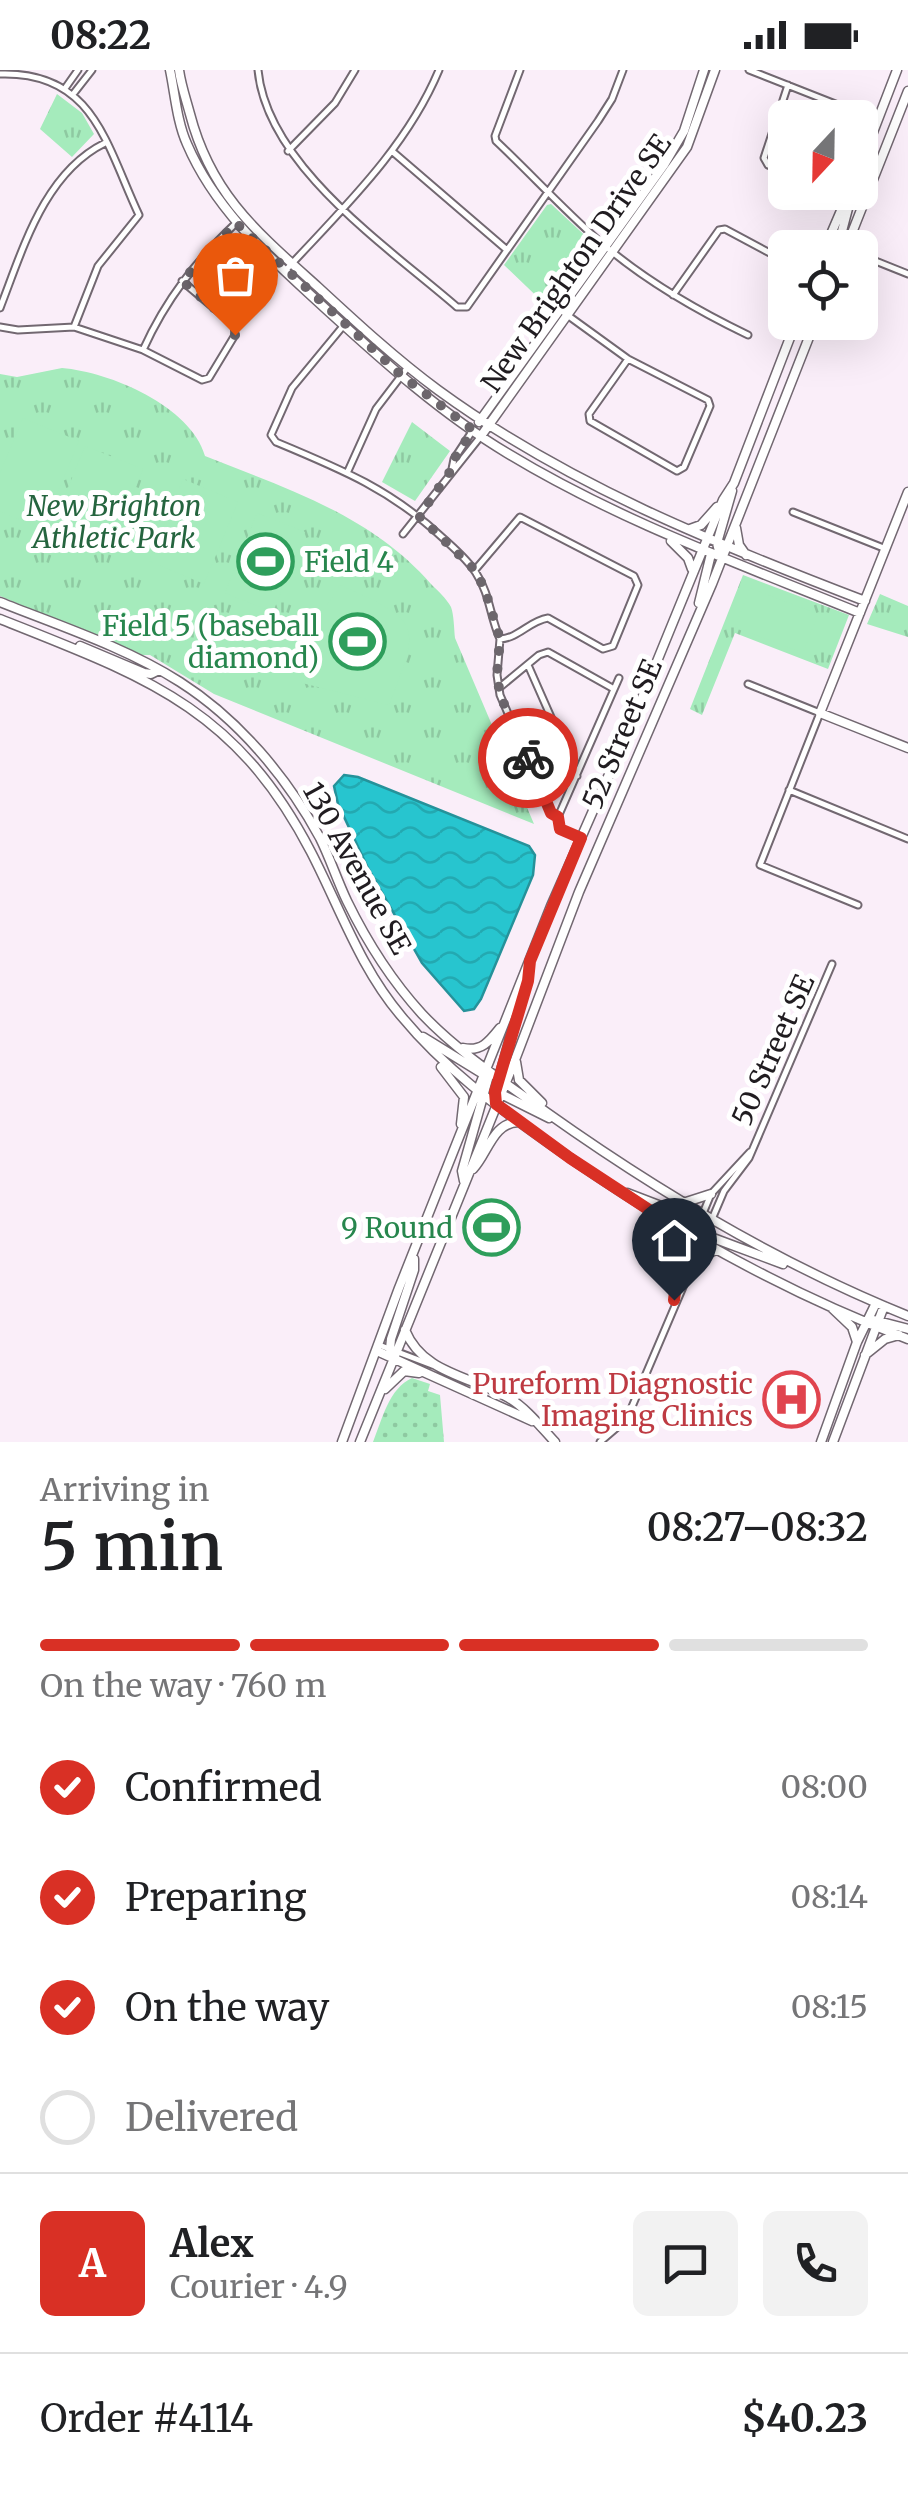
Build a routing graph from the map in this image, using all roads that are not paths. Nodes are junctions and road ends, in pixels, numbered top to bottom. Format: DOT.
graph roads {
  1 [pos="78,70"];
  2 [pos="92,70"];
  3 [pos="170,70"];
  4 [pos="180,70"];
  5 [pos="258,70"];
  6 [pos="345,70"];
  7 [pos="438,70"];
  8 [pos="520,70"];
  9 [pos="623,70"];
  10 [pos="704,70"];
  11 [pos="714,70"];
  12 [pos="750,70"];
  13 [pos="898,70"];
  14 [pos="354,73"];
  15 [pos="1,74"];
  16 [pos="0,85"];
  17 [pos="788,85"];
  18 [pos="66,87"];
  19 [pos="908,91"];
  20 [pos="74,94"];
  21 [pos="783,100"];
  22 [pos="826,100"];
  23 [pos="878,121"];
  24 [pos="105,143"];
  25 [pos="288,151"];
  26 [pos="392,152"];
  27 [pos="550,192"];
  28 [pos="342,207"];
  29 [pos="239,220"];
  30 [pos="852,230"];
  31 [pos="609,249"];
  32 [pos="507,250"];
  33 [pos="768,253"];
  34 [pos="878,263"];
  35 [pos="288,267"];
  36 [pos="908,274"];
  37 [pos="182,281"];
  38 [pos="673,295"];
  39 [pos="0,308"];
  40 [pos="563,312"];
  41 [pos="351,317"];
  42 [pos="344,325"];
  43 [pos="0,327"];
  44 [pos="74,328"];
  45 [pos="748,335"];
  46 [pos="789,340"];
  47 [pos="808,340"];
  48 [pos="143,350"];
  49 [pos="628,359"];
  50 [pos="408,367"];
  51 [pos="401,375"];
  52 [pos="485,422"];
  53 [pos="477,433"];
  54 [pos="348,470"];
  55 [pos="734,484"];
  56 [pos="908,492"];
  57 [pos="723,500"];
  58 [pos="793,512"];
  59 [pos="419,516"];
  60 [pos="736,524"];
  61 [pos="688,530"];
  62 [pos="403,534"];
  63 [pos="664,535"];
  64 [pos="707,538"];
  65 [pos="722,545"];
  66 [pos="886,549"];
  67 [pos="707,553"];
  68 [pos="746,556"];
  69 [pos="721,559"];
  70 [pos="737,565"];
  71 [pos="475,570"];
  72 [pos="692,570"];
  73 [pos="712,584"];
  74 [pos="0,602"];
  75 [pos="865,602"];
  76 [pos="860,613"];
  77 [pos="696,617"];
  78 [pos="0,619"];
  79 [pos="500,639"];
  80 [pos="57,642"];
  81 [pos="528,666"];
  82 [pos="159,670"];
  83 [pos="620,678"];
  84 [pos="748,684"];
  85 [pos="499,688"];
  86 [pos="615,689"];
  87 [pos="174,696"];
  88 [pos="820,712"];
  89 [pos="908,748"];
  90 [pos="578,776"];
  91 [pos="789,790"];
  92 [pos="558,817"];
  93 [pos="581,838"];
  94 [pos="908,839"];
  95 [pos="858,906"];
  96 [pos="530,961"];
  97 [pos="832,964"];
  98 [pos="384,993"];
  99 [pos="505,1022"];
  100 [pos="413,1030"];
  101 [pos="454,1044"];
  102 [pos="516,1060"];
  103 [pos="492,1085"];
  104 [pos="496,1104"];
  105 [pos="559,1121"];
  106 [pos="520,1122"];
  107 [pos="456,1149"];
  108 [pos="750,1152"];
  109 [pos="470,1172"];
  110 [pos="465,1184"];
  111 [pos="621,1192"];
  112 [pos="711,1194"];
  113 [pos="683,1203"];
  114 [pos="701,1218"];
  115 [pos="663,1219"];
  116 [pos="712,1220"];
  117 [pos="700,1238"];
  118 [pos="718,1249"];
  119 [pos="414,1254"];
  120 [pos="690,1256"];
  121 [pos="797,1266"];
  122 [pos="829,1305"];
  123 [pos="880,1305"];
  124 [pos="908,1316"];
  125 [pos="874,1322"];
  126 [pos="908,1329"];
  127 [pos="405,1330"];
  128 [pos="904,1337"];
  129 [pos="857,1342"];
  130 [pos="378,1348"];
  131 [pos="394,1353"];
  132 [pos="862,1358"];
  133 [pos="429,1370"];
  134 [pos="379,1396"];
  135 [pos="342,1442"];
  136 [pos="360,1442"];
  137 [pos="556,1442"];
  138 [pos="600,1442"];
  139 [pos="821,1442"];
  140 [pos="833,1442"];
  1 -- 18 [label="street"];
  2 -- 20 [label="street"];
  3 -- 29 [label="main road, New Brighton Drive SE"];
  4 -- 29 [label="main road, New Brighton Drive SE"];
  5 -- 25 [label="street"];
  6 -- 14 [label="street"];
  7 -- 26 [label="street"];
  8 -- 27 [label="street"];
  9 -- 27 [label="street"];
  10 -- 31 [label="main road, New Brighton Drive SE"];
  11 -- 31 [label="main road, New Brighton Drive SE"];
  12 -- 17 [label="street"];
  13 -- 23 [label="main road"];
  14 -- 25 [label="street"];
  15 -- 16 [label="street"];
  15 -- 18 [label="street"];
  17 -- 21 [label="street"];
  17 -- 22 [label="street"];
  18 -- 20 [label="street"];
  19 -- 30 [label="main road"];
  20 -- 24 [label="street"];
  24 -- 39 [label="street"];
  24 -- 44 [label="street"];
  25 -- 28 [label="street"];
  26 -- 28 [label="street"];
  26 -- 32 [label="street"];
  27 -- 31 [label="street"];
  27 -- 32 [label="street"];
  28 -- 32 [label="street"];
  28 -- 35 [label="street"];
  29 -- 35 [label="main road, New Brighton Drive SE"];
  29 -- 37 [label="street"];
  31 -- 38 [label="street"];
  31 -- 40 [label="main road, New Brighton Drive SE"];
  33 -- 38 [label="street"];
  34 -- 36 [label="street"];
  35 -- 41 [label="main road, New Brighton Drive SE"];
  35 -- 42 [label="main road, New Brighton Drive SE"];
  37 -- 48 [label="street"];
  37 -- 48 [label="street"];
  38 -- 45 [label="street"];
  40 -- 49 [label="street"];
  40 -- 52 [label="main road, New Brighton Drive SE"];
  41 -- 42 [label="street"];
  41 -- 50 [label="main road, New Brighton Drive SE"];
  42 -- 51 [label="main road, New Brighton Drive SE"];
  42 -- 54 [label="street"];
  43 -- 44 [label="street"];
  44 -- 48 [label="street"];
  46 -- 55 [label="main road, 52 Street SE"];
  47 -- 60 [label="main road"];
  49 -- 49 [label="street"];
  50 -- 51 [label="street"];
  50 -- 52 [label="main road, New Brighton Drive SE"];
  51 -- 53 [label="main road, New Brighton Drive SE"];
  51 -- 54 [label="street"];
  52 -- 53 [label="main road, New Brighton Drive SE"];
  52 -- 61 [label="main road, New Brighton Drive SE"];
  53 -- 59 [label="street"];
  53 -- 63 [label="main road, New Brighton Drive SE"];
  54 -- 59 [label="street"];
  55 -- 57 [label="main road, 52 Street SE"];
  55 -- 65 [label="main road"];
  56 -- 66 [label="main road"];
  57 -- 61 [label="main road"];
  57 -- 64 [label="main road, 52 Street SE"];
  58 -- 66 [label="street"];
  59 -- 62 [label="street"];
  59 -- 71 [label="street"];
  60 -- 65 [label="main road"];
  60 -- 68 [label="main road"];
  61 -- 64 [label="main road, New Brighton Drive SE"];
  63 -- 67 [label="main road, New Brighton Drive SE"];
  63 -- 72 [label="main road"];
  64 -- 65 [label="main road, New Brighton Drive SE"];
  64 -- 67 [label="main road, 52 Street SE"];
  65 -- 68 [label="main road, New Brighton Drive SE"];
  65 -- 69 [label="main road"];
  66 -- 75 [label="main road"];
  67 -- 69 [label="main road, New Brighton Drive SE"];
  67 -- 72 [label="main road, 52 Street SE"];
  67 -- 77 [label="main road"];
  68 -- 75 [label="main road, New Brighton Drive SE"];
  69 -- 70 [label="main road, New Brighton Drive SE"];
  69 -- 73 [label="main road, 52 Street SE"];
  70 -- 73 [label="main road"];
  70 -- 76 [label="main road, New Brighton Drive SE"];
  71 -- 79 [label="street"];
  71 -- 79 [label="street"];
  72 -- 93 [label="main road, 52 Street SE"];
  73 -- 77 [label="main road, 52 Street SE"];
  74 -- 82 [label="main road, 130 Avenue SE"];
  75 -- 76 [label="main road"];
  76 -- 88 [label="main road"];
  77 -- 102 [label="main road, 52 Street SE"];
  78 -- 80 [label="main road, 130 Avenue SE"];
  79 -- 85 [label="street"];
  80 -- 82 [label="main road"];
  80 -- 87 [label="main road, 130 Avenue SE"];
  81 -- 85 [label="street"];
  81 -- 86 [label="street"];
  81 -- 90 [label="street"];
  82 -- 87 [label="main road"];
  82 -- 101 [label="main road, 130 Avenue SE"];
  83 -- 86 [label="street"];
  84 -- 88 [label="street"];
  85 -- 92 [label="street"];
  86 -- 90 [label="street"];
  87 -- 98 [label="main road, 130 Avenue SE"];
  88 -- 89 [label="main road"];
  88 -- 91 [label="street"];
  90 -- 92 [label="street"];
  91 -- 94 [label="street"];
  91 -- 95 [label="street"];
  92 -- 93 [label="street"];
  93 -- 96 [label="main road, 52 Street SE"];
  96 -- 99 [label="main road, 52 Street SE"];
  96 -- 103 [label="main road"];
  97 -- 108 [label="street, 50 Street SE"];
  98 -- 100 [label="main road, 130 Avenue SE"];
  98 -- 107 [label="main road"];
  99 -- 101 [label="main road"];
  99 -- 103 [label="main road, 52 Street SE"];
  100 -- 103 [label="main road"];
  100 -- 103 [label="main road, 130 Avenue SE"];
  101 -- 103 [label="main road, 130 Avenue SE"];
  102 -- 103 [label="main road, 52 Street SE"];
  102 -- 105 [label="main road"];
  103 -- 104 [label="main road, 130 Avenue SE"];
  103 -- 105 [label="main road, 130 Avenue SE"];
  103 -- 107 [label="main road, 52 Street SE"];
  103 -- 110 [label="main road"];
  104 -- 106 [label="main road, 130 Avenue SE"];
  104 -- 109 [label="main road"];
  105 -- 113 [label="main road, 130 Avenue SE"];
  106 -- 109 [label="main road"];
  106 -- 111 [label="main road, 130 Avenue SE"];
  107 -- 119 [label="main road, 52 Street SE"];
  108 -- 112 [label="street, 50 Street SE"];
  108 -- 116 [label="street, 50 Street SE"];
  109 -- 110 [label="main road"];
  110 -- 127 [label="main road"];
  111 -- 114 [label="main road"];
  111 -- 115 [label="main road, 130 Avenue SE"];
  112 -- 113 [label="main road"];
  112 -- 114 [label="street, 50 Street SE"];
  113 -- 114 [label="main road, 130 Avenue SE"];
  114 -- 116 [label="main road"];
  114 -- 117 [label="street, 50 Street SE"];
  115 -- 117 [label="main road, 130 Avenue SE"];
  115 -- 120 [label="main road"];
  116 -- 117 [label="street, 50 Street SE"];
  116 -- 121 [label="main road"];
  117 -- 118 [label="main road, 130 Avenue SE"];
  117 -- 120 [label="street, 50 Street SE"];
  117 -- 121 [label="main road"];
  118 -- 120 [label="main road"];
  118 -- 122 [label="main road, 130 Avenue SE"];
  119 -- 130 [label="main road, 52 Street SE"];
  119 -- 131 [label="main road"];
  120 -- 138 [label="street, 50 Street SE"];
  121 -- 123 [label="main road"];
  122 -- 125 [label="main road, 130 Avenue SE"];
  122 -- 129 [label="main road"];
  123 -- 124 [label="main road"];
  123 -- 125 [label="main road"];
  125 -- 126 [label="main road"];
  125 -- 128 [label="main road, 130 Avenue SE"];
  125 -- 129 [label="main road"];
  125 -- 132 [label="main road"];
  127 -- 131 [label="main road"];
  127 -- 133 [label="main road"];
  128 -- 132 [label="main road"];
  129 -- 139 [label="main road"];
  130 -- 131 [label="main road"];
  130 -- 135 [label="main road, 52 Street SE"];
  131 -- 133 [label="main road"];
  131 -- 134 [label="main road"];
  132 -- 140 [label="main road"];
  133 -- 134 [label="main road"];
  133 -- 137 [label="main road"];
  134 -- 136 [label="main road"];
}
